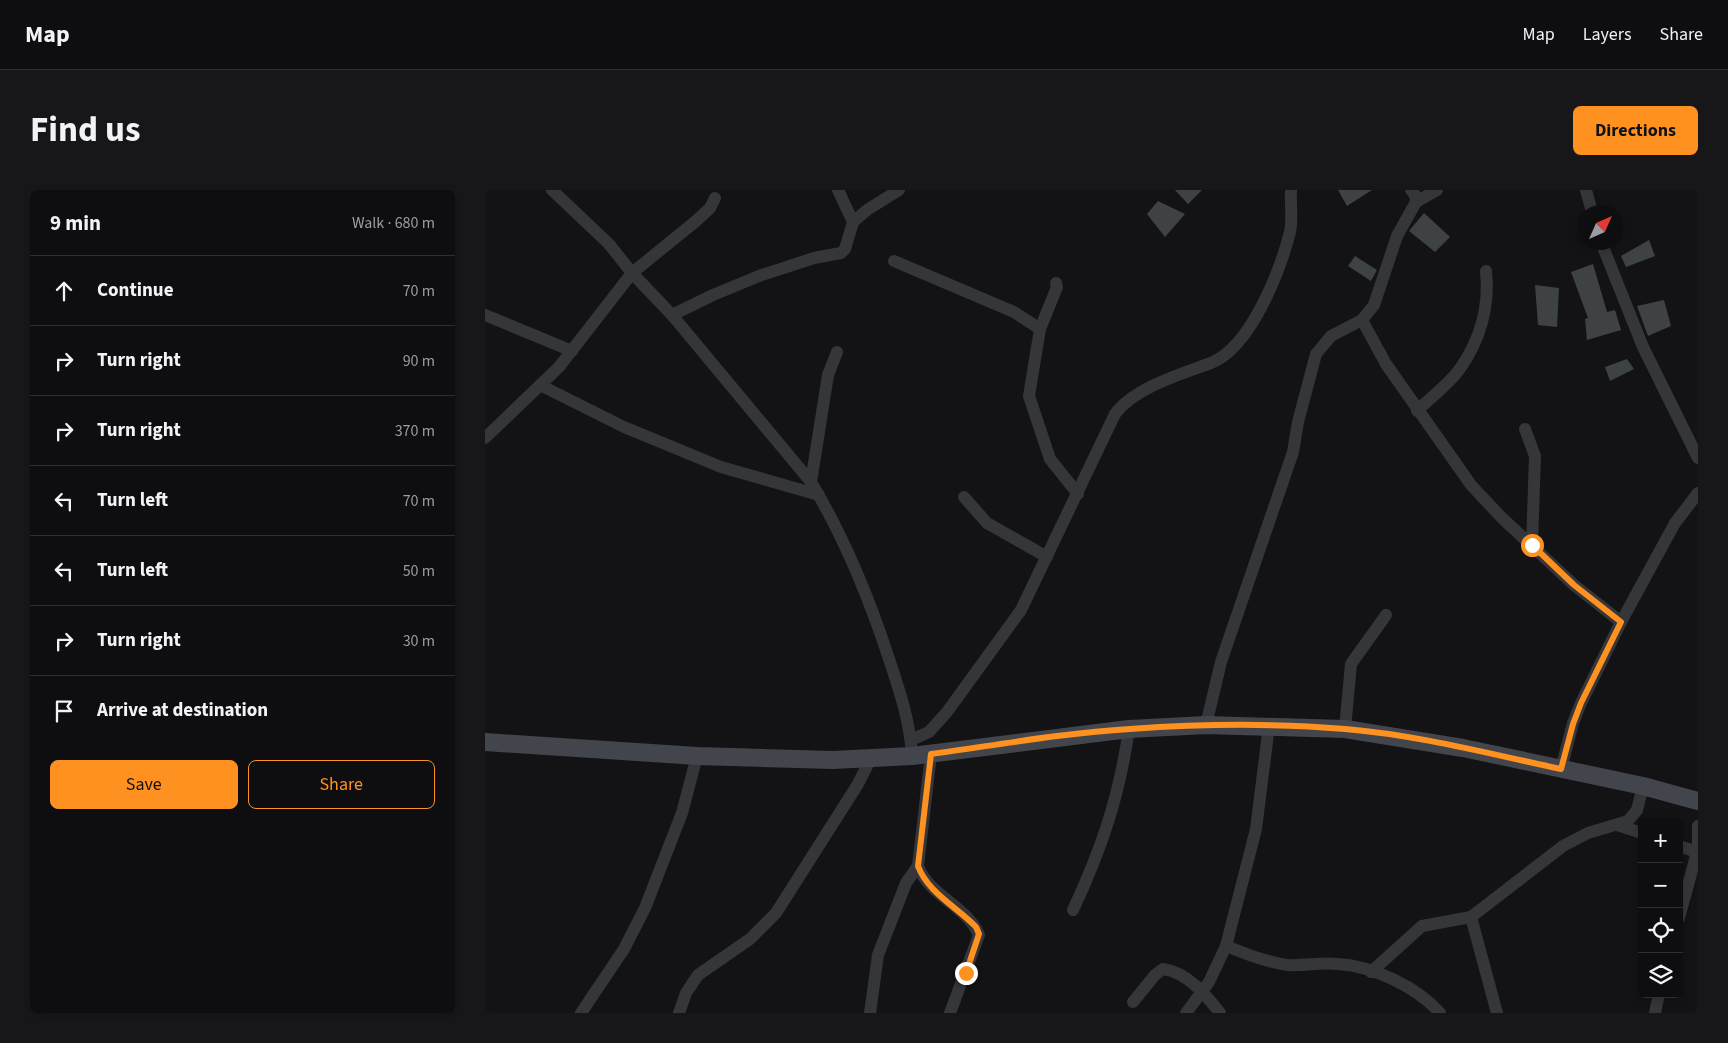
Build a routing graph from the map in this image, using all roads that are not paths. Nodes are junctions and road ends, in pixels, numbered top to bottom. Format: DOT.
graph roads {
  1 [pos="552,190"];
  2 [pos="838,190"];
  3 [pos="899,190"];
  4 [pos="1291,190"];
  5 [pos="1411,190"];
  6 [pos="1437,190"];
  7 [pos="1586,190"];
  8 [pos="715,198"];
  9 [pos="1416,202"];
  10 [pos="1590,205"];
  11 [pos="853,222"];
  12 [pos="1604,250"];
  13 [pos="894,260"];
  14 [pos="1485,271"];
  15 [pos="632,273"];
  16 [pos="1056,282"];
  17 [pos="485,315"];
  18 [pos="672,315"];
  19 [pos="1362,320"];
  20 [pos="1040,329"];
  21 [pos="573,351"];
  22 [pos="837,352"];
  23 [pos="540,385"];
  24 [pos="1417,410"];
  25 [pos="1525,429"];
  26 [pos="485,438"];
  27 [pos="1697,453"];
  28 [pos="811,482"];
  29 [pos="1698,493"];
  30 [pos="1078,494"];
  31 [pos="819,495"];
  32 [pos="964,497"];
  33 [pos="1532,545"];
  34 [pos="1047,557"];
  35 [pos="1386,615"];
  36 [pos="1621,622"];
  37 [pos="1205,725"];
  38 [pos="1269,726"];
  39 [pos="1129,729"];
  40 [pos="1345,729"];
  41 [pos="485,742"];
  42 [pos="912,748"];
  43 [pos="931,754"];
  44 [pos="697,756"];
  45 [pos="871,758"];
  46 [pos="1561,769"];
  47 [pos="1643,786"];
  48 [pos="1698,801"];
  49 [pos="1617,825"];
  50 [pos="1698,826"];
  51 [pos="1638,832"];
  52 [pos="1683,848"];
  53 [pos="1697,853"];
  54 [pos="918,866"];
  55 [pos="1682,908"];
  56 [pos="1073,910"];
  57 [pos="1471,917"];
  58 [pos="1226,946"];
  59 [pos="1371,972"];
  60 [pos="1203,991"];
  61 [pos="1658,998"];
  62 [pos="1133,1002"];
  63 [pos="581,1013"];
  64 [pos="679,1013"];
  65 [pos="870,1013"];
  66 [pos="950,1013"];
  67 [pos="1186,1013"];
  68 [pos="1220,1013"];
  69 [pos="1440,1013"];
  70 [pos="1497,1013"];
  71 [pos="1655,1013"];
  1 -- 15 [label="street"];
  2 -- 11 [label="street"];
  3 -- 11 [label="street"];
  4 -- 30 [label="street"];
  5 -- 9 [label="street"];
  6 -- 9 [label="street"];
  7 -- 10 [label="street"];
  8 -- 15 [label="street"];
  9 -- 19 [label="street"];
  11 -- 18 [label="street"];
  12 -- 27 [label="street"];
  13 -- 20 [label="street"];
  14 -- 24 [label="street"];
  15 -- 18 [label="street"];
  15 -- 21 [label="street"];
  16 -- 20 [label="street"];
  17 -- 21 [label="street"];
  18 -- 28 [label="street"];
  19 -- 24 [label="street"];
  19 -- 37 [label="street"];
  20 -- 30 [label="street"];
  21 -- 23 [label="street"];
  22 -- 28 [label="street"];
  23 -- 26 [label="street"];
  23 -- 31 [label="street"];
  24 -- 33 [label="street"];
  25 -- 33 [label="street"];
  28 -- 31 [label="street"];
  29 -- 36 [label="street"];
  30 -- 34 [label="street"];
  31 -- 42 [label="street"];
  32 -- 34 [label="street"];
  33 -- 36 [label="street"];
  34 -- 42 [label="street"];
  35 -- 40 [label="street"];
  36 -- 46 [label="street"];
  37 -- 38 [label="main road"];
  37 -- 39 [label="main road"];
  38 -- 40 [label="main road"];
  38 -- 58 [label="street"];
  39 -- 43 [label="main road"];
  39 -- 56 [label="street"];
  40 -- 46 [label="main road"];
  41 -- 44 [label="main road"];
  42 -- 43 [label="main road"];
  42 -- 45 [label="main road"];
  43 -- 54 [label="street"];
  44 -- 45 [label="main road"];
  44 -- 63 [label="street"];
  45 -- 64 [label="street"];
  46 -- 47 [label="main road"];
  47 -- 48 [label="main road"];
  47 -- 49 [label="street"];
  49 -- 51 [label="street"];
  49 -- 57 [label="street"];
  50 -- 53 [label="street"];
  52 -- 53 [label="street"];
  53 -- 55 [label="street"];
  54 -- 65 [label="street"];
  54 -- 66 [label="street"];
  57 -- 59 [label="street"];
  57 -- 70 [label="street"];
  58 -- 59 [label="street"];
  58 -- 60 [label="street"];
  59 -- 69 [label="street"];
  60 -- 62 [label="street"];
  60 -- 67 [label="street"];
  60 -- 68 [label="street"];
  61 -- 71 [label="street"];
}
